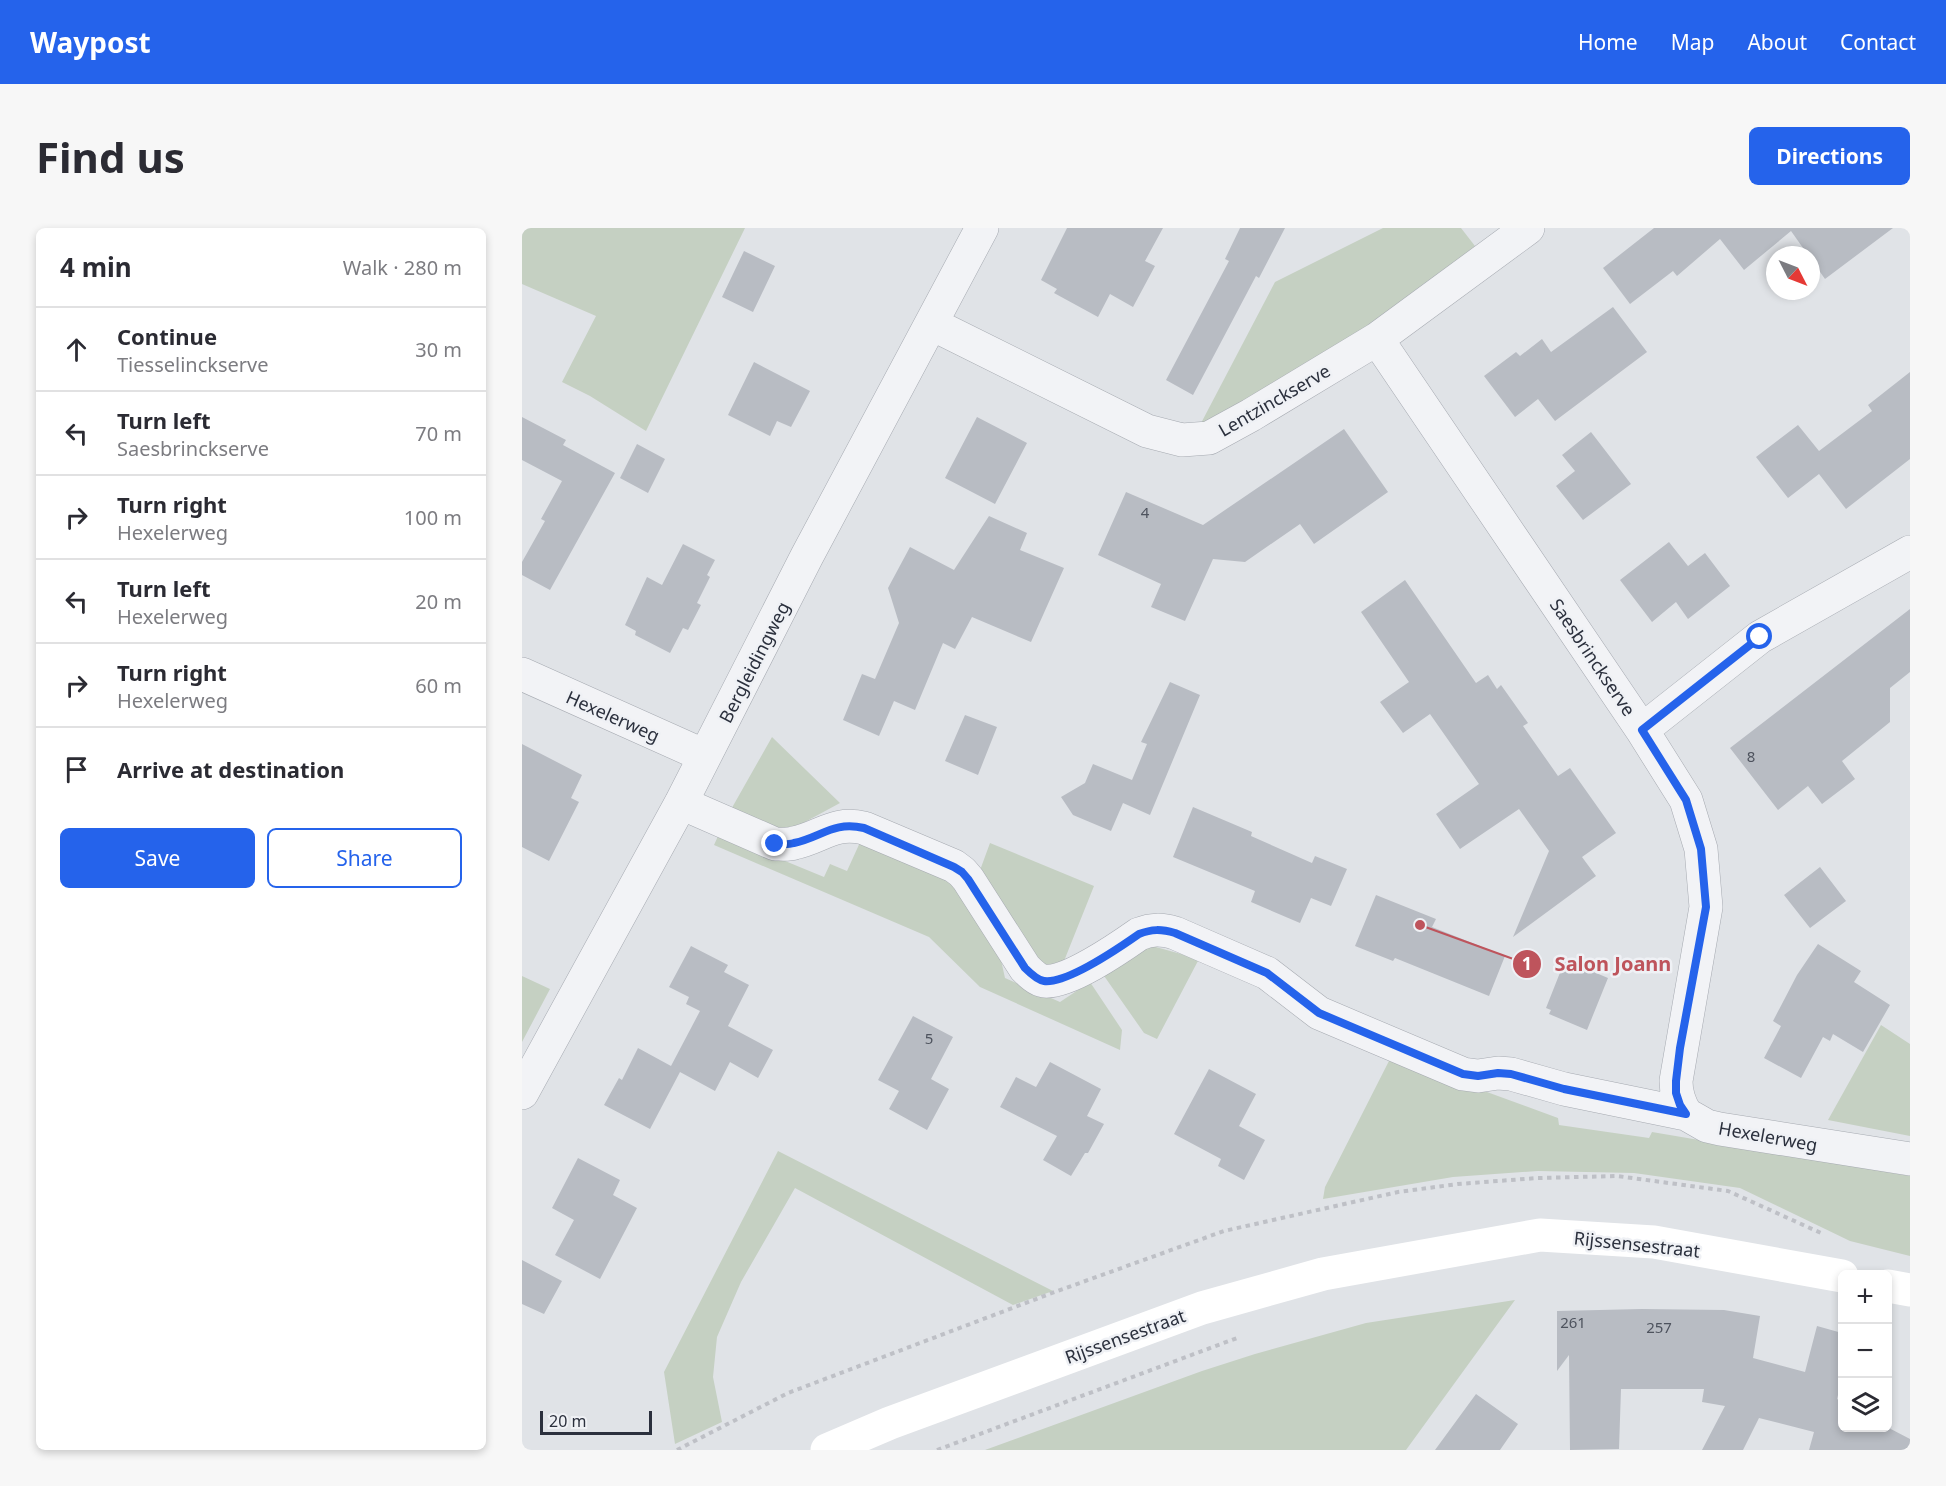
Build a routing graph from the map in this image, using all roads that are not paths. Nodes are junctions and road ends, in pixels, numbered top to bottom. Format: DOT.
graph roads {
  1 [pos="982,228"];
  2 [pos="1528,228"];
  3 [pos="932,324"];
  4 [pos="1377,339"];
  5 [pos="1910,552"];
  6 [pos="522,674"];
  7 [pos="1642,730"];
  8 [pos="705,756"];
  9 [pos="681,803"];
  10 [pos="522,1093"];
  11 [pos="1686,1114"];
  12 [pos="1910,1159"];
  13 [pos="1838,1275"];
  14 [pos="1892,1287"];
  15 [pos="1910,1290"];
  16 [pos="827,1450"];
  1 -- 3 [label="street, Bergleidingweg"];
  2 -- 4 [label="street, Lentzinckserve"];
  3 -- 4 [label="street, Lentzinckserve"];
  3 -- 8 [label="street, Bergleidingweg"];
  4 -- 7 [label="street, Saesbrinckserve"];
  5 -- 7 [label="street"];
  6 -- 8 [label="street, Hexelerweg"];
  7 -- 11 [label="street, Saesbrinckserve"];
  8 -- 9 [label="street, Bergleidingweg"];
  9 -- 10 [label="street, Bergleidingweg"];
  9 -- 11 [label="street, Hexelerweg"];
  11 -- 12 [label="street, Hexelerweg"];
  13 -- 16 [label="main road, Rijssensestraat"];
  14 -- 15 [label="main road"];
}
